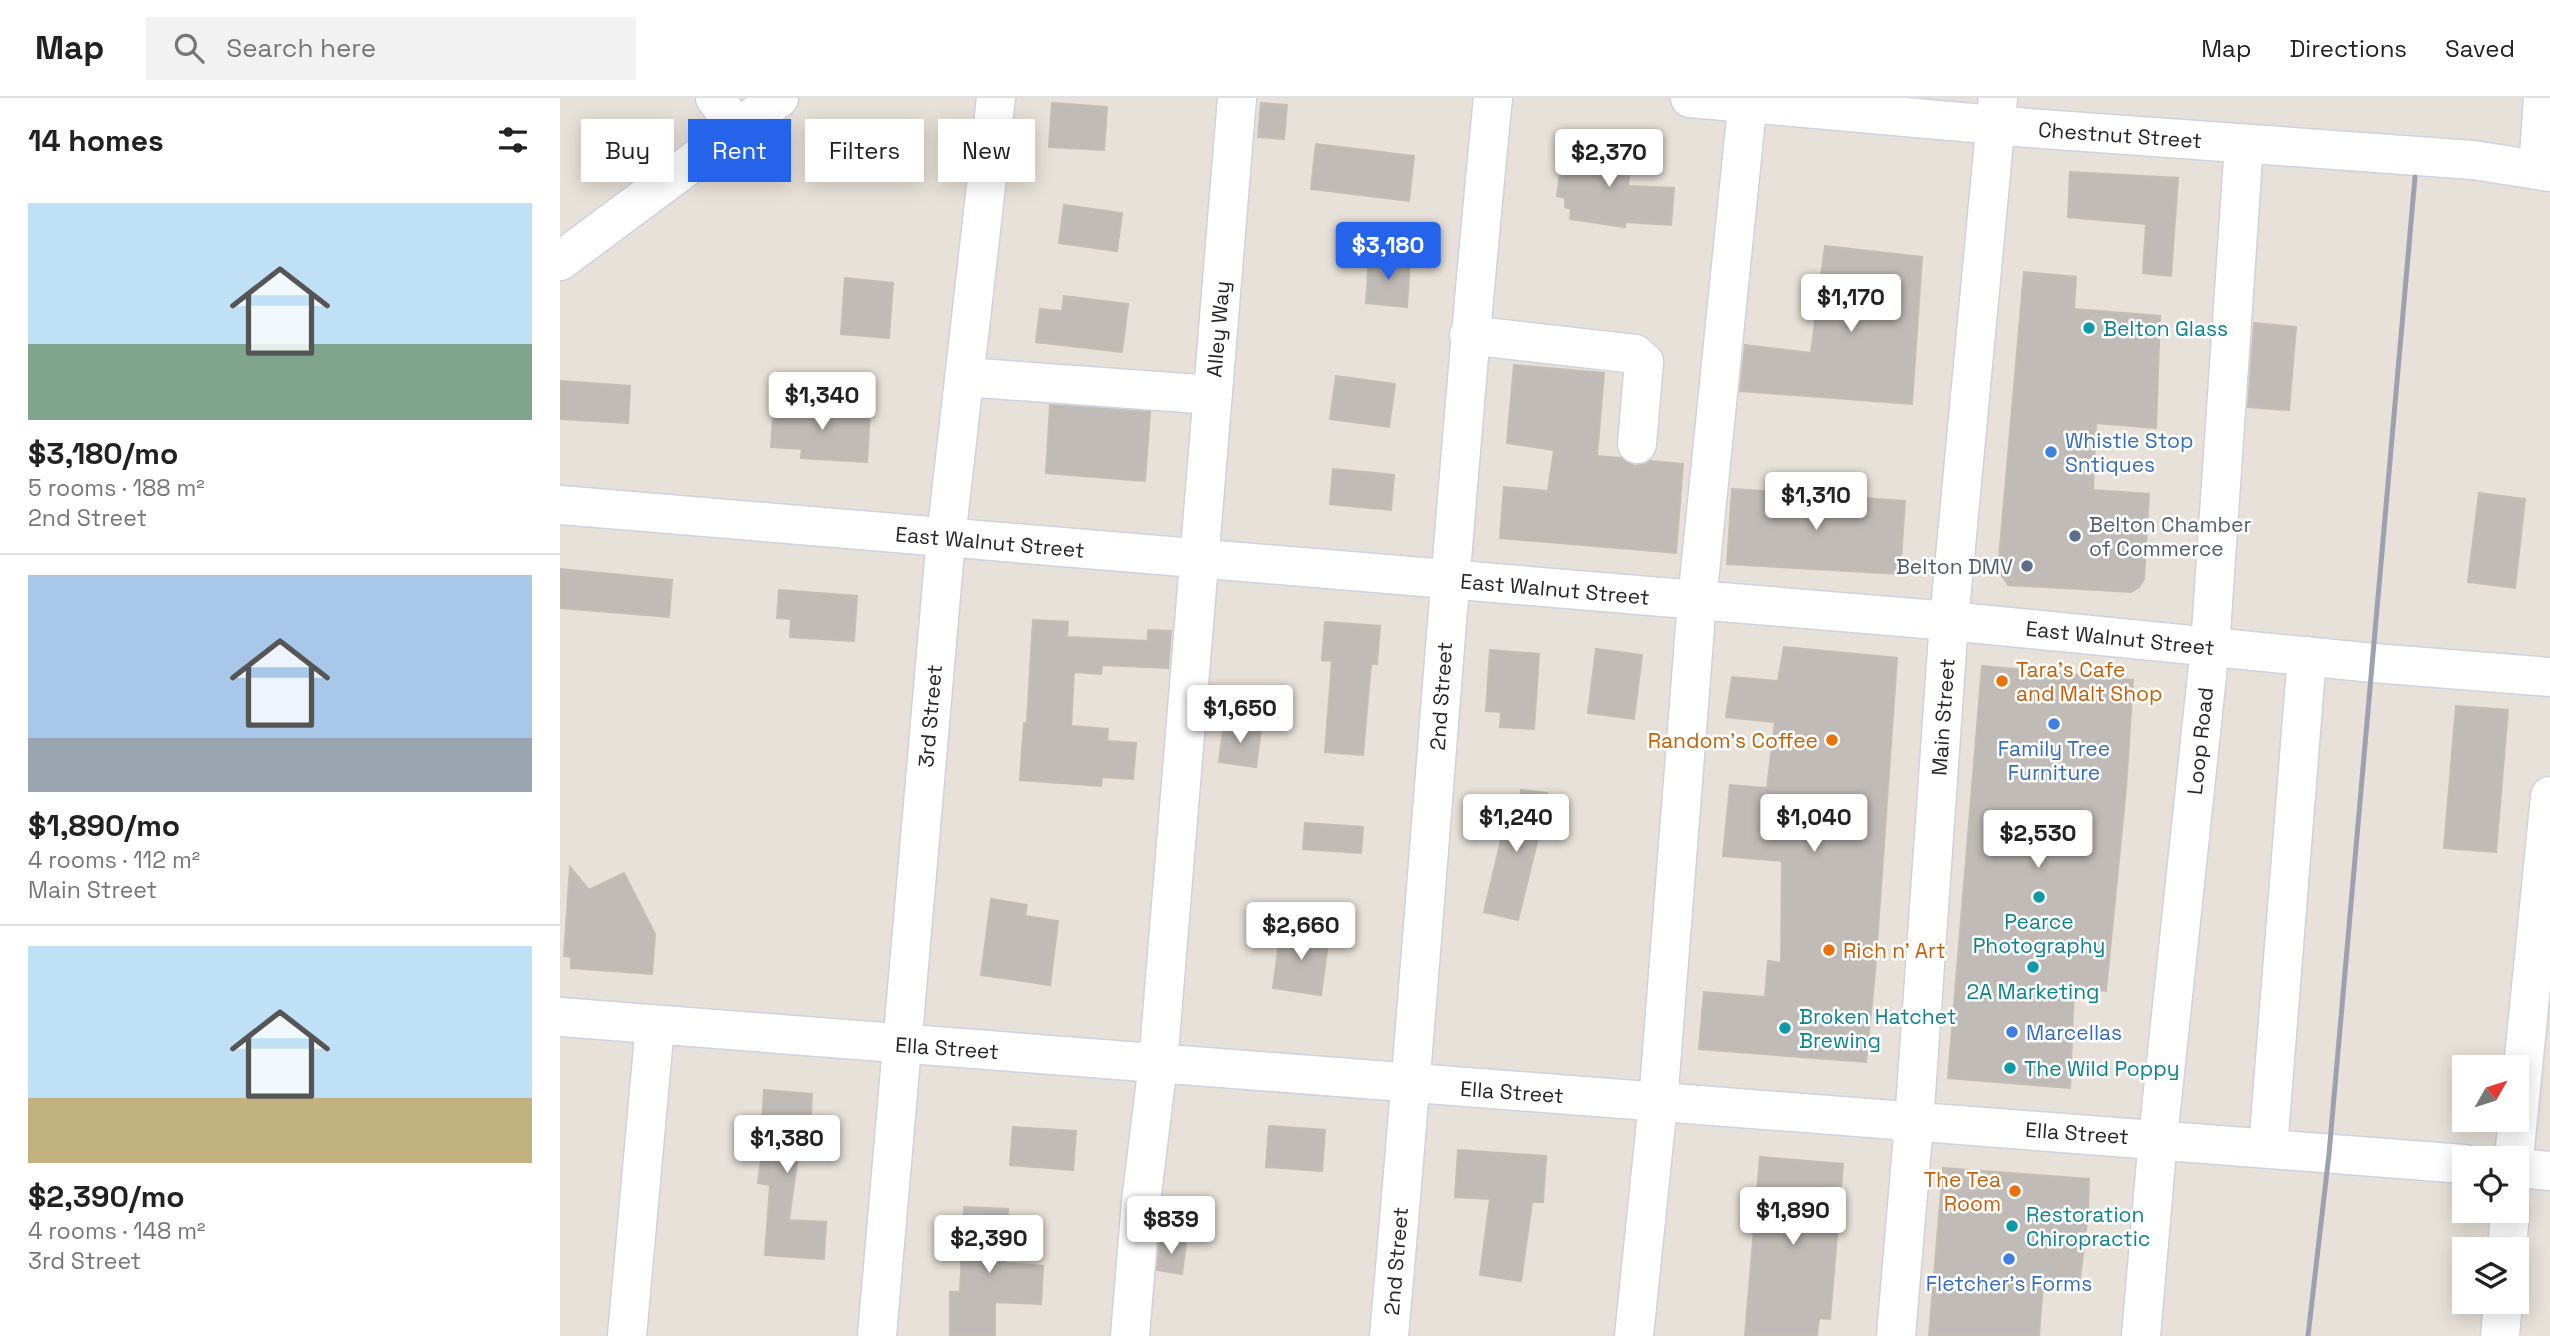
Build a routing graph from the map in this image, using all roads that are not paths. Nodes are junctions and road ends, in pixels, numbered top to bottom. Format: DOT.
graph roads {
  1 [pos="715,98"];
  2 [pos="779,98"];
  3 [pos="996,98"];
  4 [pos="1237,98"];
  5 [pos="1493,98"];
  6 [pos="1690,98"];
  7 [pos="2543,98"];
  8 [pos="1748,101"];
  9 [pos="1997,111"];
  10 [pos="730,119"];
  11 [pos="751,119"];
  12 [pos="2244,144"];
  13 [pos="688,166"];
  14 [pos="2544,171"];
  15 [pos="560,261"];
  16 [pos="1469,335"];
  17 [pos="964,377"];
  18 [pos="1213,395"];
  19 [pos="1637,444"];
  20 [pos="560,505"];
  21 [pos="946,538"];
  22 [pos="1200,559"];
  23 [pos="1449,580"];
  24 [pos="1697,601"];
  25 [pos="1949,621"];
  26 [pos="2210,647"];
  27 [pos="2307,656"];
  28 [pos="2550,677"];
  29 [pos="2550,796"];
  30 [pos="560,1017"];
  31 [pos="655,1025"];
  32 [pos="902,1044"];
  33 [pos="1158,1064"];
  34 [pos="1411,1084"];
  35 [pos="1658,1103"];
  36 [pos="1914,1123"];
  37 [pos="2158,1138"];
  38 [pos="2515,1146"];
  39 [pos="2268,1148"];
  40 [pos="2452,1163"];
  41 [pos="2529,1169"];
  42 [pos="2550,1171"];
  43 [pos="2501,1314"];
  44 [pos="627,1336"];
  45 [pos="877,1336"];
  46 [pos="1130,1336"];
  47 [pos="1389,1336"];
  48 [pos="1634,1336"];
  49 [pos="1896,1336"];
  50 [pos="2141,1336"];
  51 [pos="2500,1336"];
  1 -- 10 [label="street"];
  2 -- 11 [label="street"];
  3 -- 17 [label="street, 3rd Street"];
  4 -- 18 [label="street, Alley Way"];
  5 -- 16 [label="street, 2nd Street"];
  6 -- 8 [label="street, Chestnut Street"];
  7 -- 14 [label="street"];
  8 -- 9 [label="street, Chestnut Street"];
  8 -- 24 [label="street"];
  9 -- 12 [label="street, Chestnut Street"];
  9 -- 25 [label="street, Main Street"];
  12 -- 14 [label="street, Chestnut Street"];
  12 -- 26 [label="street, Loop Road"];
  13 -- 15 [label="street"];
  16 -- 19 [label="street"];
  16 -- 23 [label="street, 2nd Street"];
  17 -- 18 [label="street"];
  17 -- 21 [label="street, 3rd Street"];
  18 -- 22 [label="street, Alley Way"];
  20 -- 21 [label="street, East Walnut Street"];
  21 -- 22 [label="street, East Walnut Street"];
  21 -- 32 [label="street, 3rd Street"];
  22 -- 23 [label="street, East Walnut Street"];
  22 -- 33 [label="street, Alley Way"];
  23 -- 24 [label="street, East Walnut Street"];
  23 -- 34 [label="street, 2nd Street"];
  24 -- 25 [label="street, East Walnut Street"];
  24 -- 35 [label="street"];
  25 -- 26 [label="street, East Walnut Street"];
  25 -- 36 [label="street, Main Street"];
  26 -- 27 [label="street, East Walnut Street"];
  26 -- 37 [label="street, Loop Road"];
  27 -- 28 [label="street, East Walnut Street"];
  27 -- 39 [label="street"];
  29 -- 38 [label="street"];
  30 -- 31 [label="street, Ella Street"];
  31 -- 32 [label="street, Ella Street"];
  31 -- 44 [label="street"];
  32 -- 33 [label="street, Ella Street"];
  32 -- 45 [label="street, 3rd Street"];
  33 -- 34 [label="street, Ella Street"];
  33 -- 46 [label="street, Alley Way"];
  34 -- 35 [label="street, Ella Street"];
  34 -- 47 [label="street, 2nd Street"];
  35 -- 36 [label="street, Ella Street"];
  35 -- 48 [label="street"];
  36 -- 37 [label="street, Ella Street"];
  36 -- 49 [label="street, Main Street"];
  37 -- 39 [label="street, Ella Street"];
  37 -- 50 [label="street, Loop Road"];
  39 -- 40 [label="street, Ella Street"];
  41 -- 42 [label="street"];
  43 -- 51 [label="street"];
}
